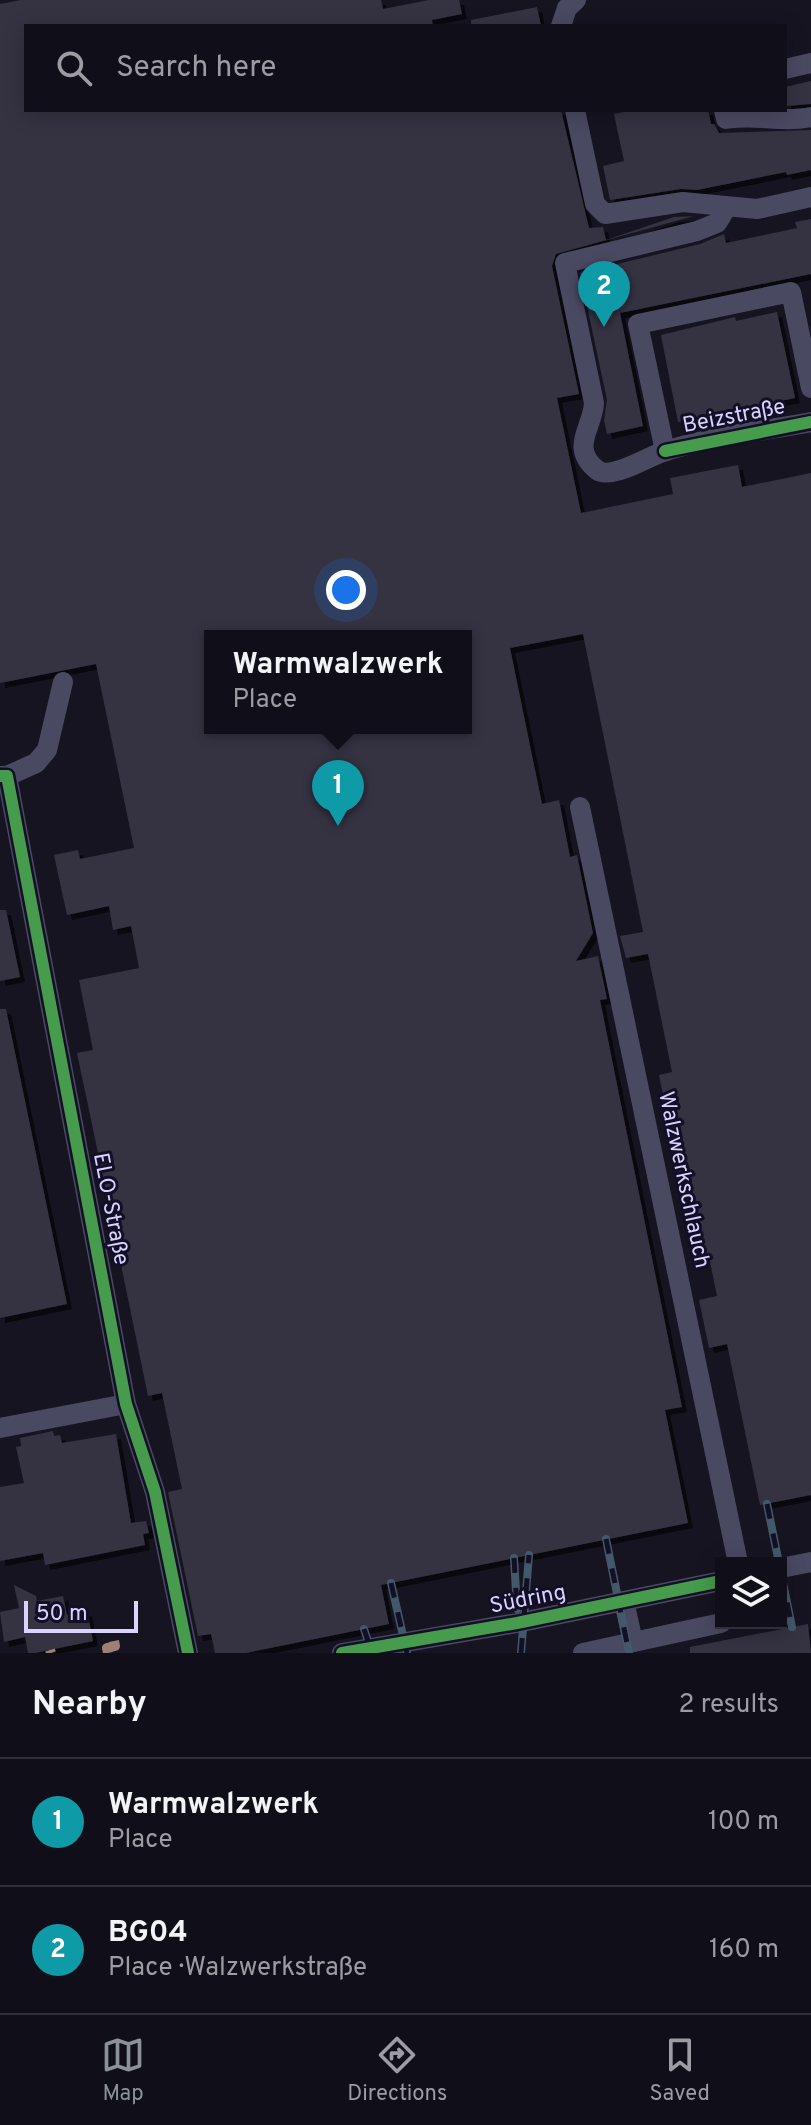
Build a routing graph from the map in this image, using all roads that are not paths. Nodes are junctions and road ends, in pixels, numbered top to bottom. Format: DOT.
graph roads {
  1 [pos="811,63"];
  2 [pos="787,69"];
  3 [pos="579,112"];
  4 [pos="724,112"];
  5 [pos="811,117"];
  6 [pos="811,197"];
  7 [pos="727,207"];
  8 [pos="811,388"];
  9 [pos="811,422"];
  10 [pos="665,451"];
  11 [pos="63,682"];
  12 [pos="3,776"];
  13 [pos="580,807"];
  14 [pos="126,1404"];
  15 [pos="0,1428"];
  16 [pos="737,1557"];
  17 [pos="811,1562"];
  18 [pos="787,1567"];
  19 [pos="715,1582"];
  20 [pos="624,1601"];
  21 [pos="715,1624"];
  22 [pos="633,1642"];
  23 [pos="442,1644"];
  24 [pos="188,1653"];
  25 [pos="342,1653"];
  26 [pos="583,1653"];
  1 -- 2 [label="street"];
  3 -- 7 [label="street"];
  4 -- 5 [label="street"];
  6 -- 7 [label="street"];
  7 -- 10 [label="street, Beizstraße"];
  8 -- 10 [label="street, Beizstraße"];
  9 -- 10 [label="street, Beizstraße"];
  11 -- 12 [label="street"];
  12 -- 14 [label="street, ELO-Straße"];
  13 -- 16 [label="street, Walzwerkschlauch"];
  14 -- 15 [label="street"];
  14 -- 24 [label="street, ELO-Straße"];
  17 -- 18 [label="street"];
  19 -- 20 [label="street, Südring"];
  20 -- 22 [label="street"];
  20 -- 23 [label="street, Südring"];
  21 -- 22 [label="street"];
  22 -- 26 [label="street"];
  23 -- 25 [label="street, Südring"];
}
